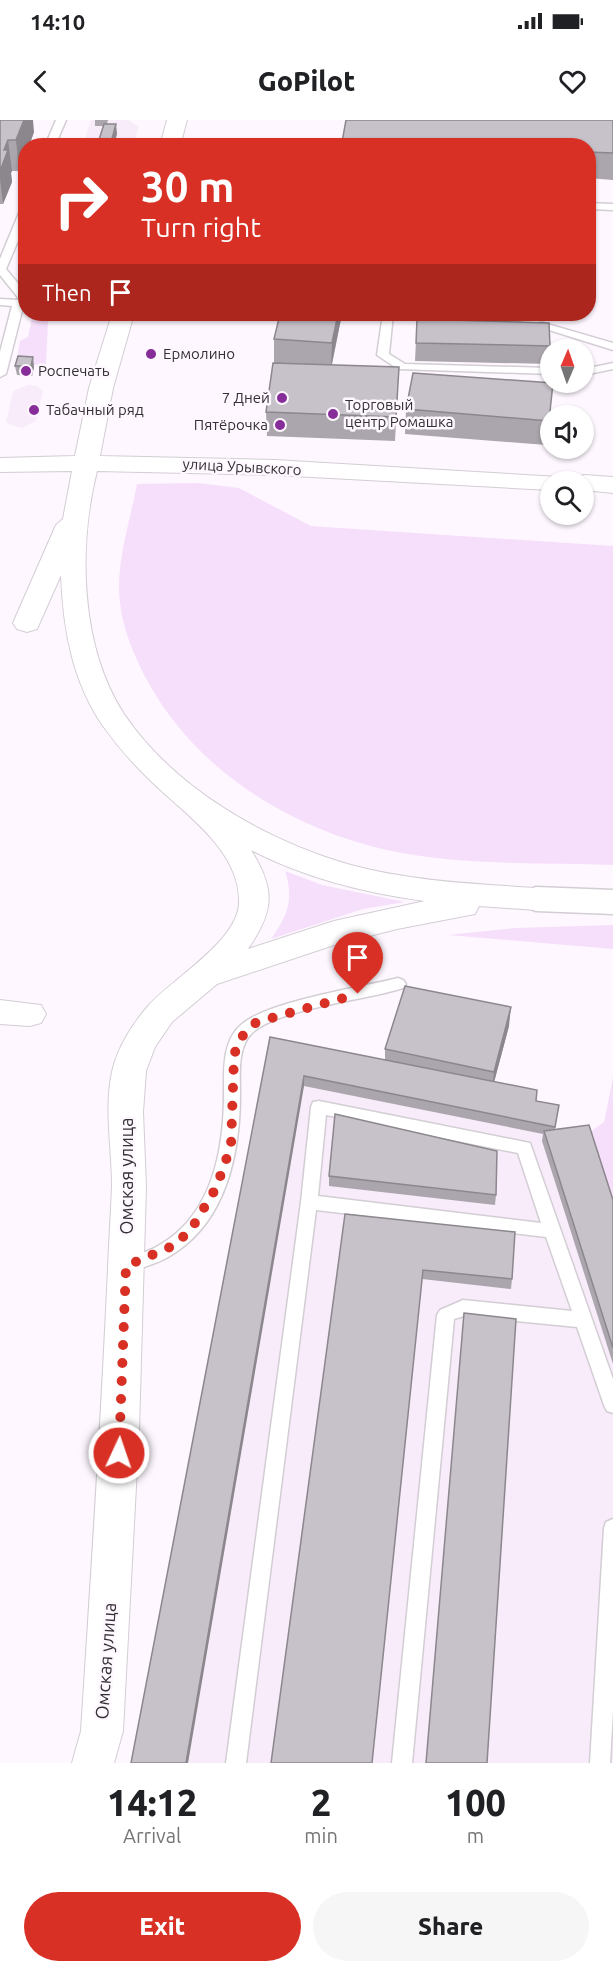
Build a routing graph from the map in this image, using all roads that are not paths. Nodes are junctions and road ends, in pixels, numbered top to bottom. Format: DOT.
graph roads {
  1 [pos="61,120"];
  2 [pos="177,120"];
  3 [pos="54,138"];
  4 [pos="172,138"];
  5 [pos="596,206"];
  6 [pos="613,207"];
  7 [pos="18,227"];
  8 [pos="0,269"];
  9 [pos="18,296"];
  10 [pos="0,302"];
  11 [pos="18,303"];
  12 [pos="18,313"];
  13 [pos="121,321"];
  14 [pos="387,321"];
  15 [pos="526,321"];
  16 [pos="2,347"];
  17 [pos="613,347"];
  18 [pos="613,366"];
  19 [pos="594,370"];
  20 [pos="540,371"];
  21 [pos="0,374"];
  22 [pos="87,462"];
  23 [pos="0,465"];
  24 [pos="540,482"];
  25 [pos="594,484"];
  26 [pos="613,485"];
  27 [pos="77,508"];
  28 [pos="27,623"];
  29 [pos="199,805"];
  30 [pos="536,899"];
  31 [pos="613,902"];
  32 [pos="205,977"];
  33 [pos="399,984"];
  34 [pos="309,1202"];
  35 [pos="553,1231"];
  36 [pos="126,1266"];
  37 [pos="583,1320"];
  38 [pos="613,1405"];
  39 [pos="613,1528"];
  40 [pos="93,1763"];
  41 [pos="236,1763"];
  42 [pos="402,1763"];
  43 [pos="600,1763"];
  1 -- 3 [label="lane"];
  2 -- 4 [label="street"];
  5 -- 6 [label="lane"];
  7 -- 8 [label="lane"];
  8 -- 9 [label="lane"];
  10 -- 11 [label="lane"];
  12 -- 16 [label="lane"];
  13 -- 22 [label="street"];
  14 -- 20 [label="lane"];
  15 -- 17 [label="lane"];
  16 -- 21 [label="lane"];
  18 -- 19 [label="lane"];
  22 -- 23 [label="street, улица Урывского"];
  22 -- 24 [label="street, улица Урывского"];
  22 -- 27 [label="street"];
  25 -- 26 [label="street"];
  27 -- 28 [label="street"];
  27 -- 29 [label="street"];
  29 -- 30 [label="street"];
  29 -- 32 [label="street"];
  30 -- 31 [label="street"];
  30 -- 32 [label="street"];
  32 -- 36 [label="street, Омская улица"];
  33 -- 36 [label="lane"];
  34 -- 35 [label="lane"];
  34 -- 35 [label="lane"];
  34 -- 41 [label="lane"];
  35 -- 37 [label="lane"];
  36 -- 40 [label="street, Омская улица"];
  37 -- 38 [label="lane"];
  37 -- 42 [label="lane"];
  39 -- 43 [label="lane"];
}
